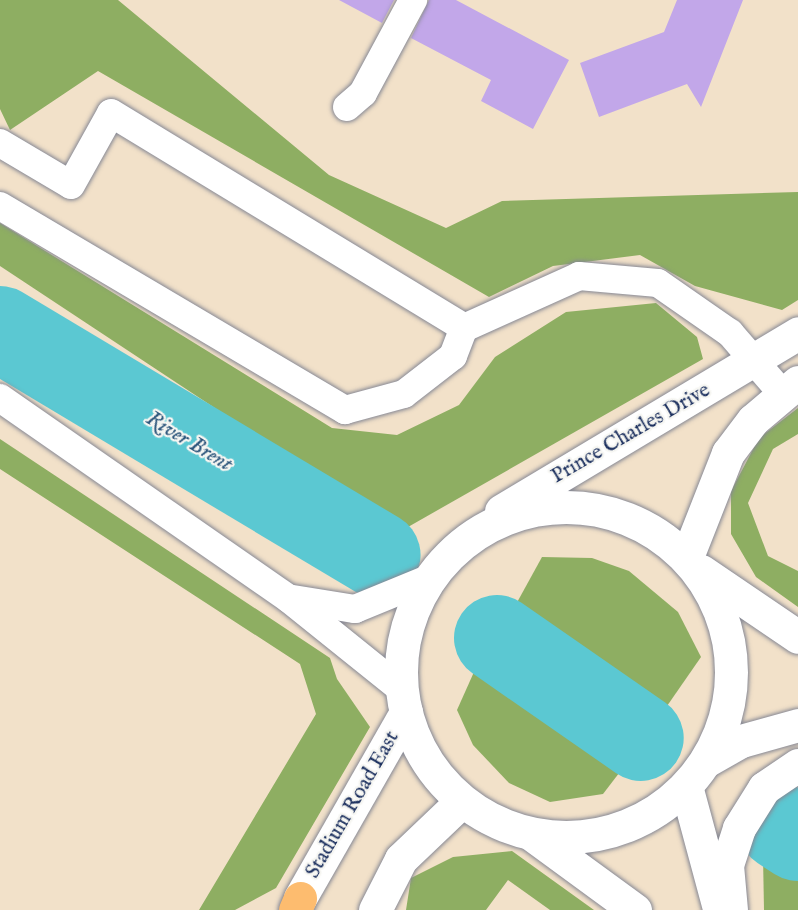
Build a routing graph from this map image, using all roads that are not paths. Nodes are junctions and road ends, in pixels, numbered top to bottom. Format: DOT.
graph roads {
  1 [pos="413,0"];
  2 [pos="346,107"];
  3 [pos="0,143"];
  4 [pos="0,206"];
  5 [pos="464,328"];
  6 [pos="798,333"];
  7 [pos="753,362"];
  8 [pos="790,388"];
  9 [pos="0,398"];
  10 [pos="466,539"];
  11 [pos="692,563"];
  12 [pos="428,579"];
  13 [pos="288,598"];
  14 [pos="798,637"];
  15 [pos="403,701"];
  16 [pos="798,725"];
  17 [pos="798,765"];
  18 [pos="696,774"];
  19 [pos="462,801"];
  20 [pos="531,834"];
  21 [pos="293,906"];
  22 [pos="375,910"];
  23 [pos="635,910"];
  24 [pos="720,910"];
  25 [pos="731,910"];
  1 -- 2 [label="lane"];
  3 -- 5 [label="lane"];
  4 -- 5 [label="lane"];
  5 -- 7 [label="lane"];
  6 -- 7 [label="street, Prince Charles Drive"];
  7 -- 8 [label="lane"];
  7 -- 10 [label="street, Prince Charles Drive"];
  8 -- 11 [label="street"];
  9 -- 13 [label="lane"];
  10 -- 11 [label="street"];
  10 -- 12 [label="street"];
  11 -- 14 [label="street"];
  11 -- 18 [label="street"];
  12 -- 13 [label="lane"];
  12 -- 15 [label="street"];
  13 -- 15 [label="lane"];
  15 -- 19 [label="street"];
  15 -- 21 [label="street, Stadium Road East"];
  16 -- 18 [label="street"];
  17 -- 25 [label="street"];
  18 -- 20 [label="street"];
  18 -- 24 [label="street"];
  19 -- 20 [label="street"];
  19 -- 22 [label="street"];
  20 -- 23 [label="street"];
}
